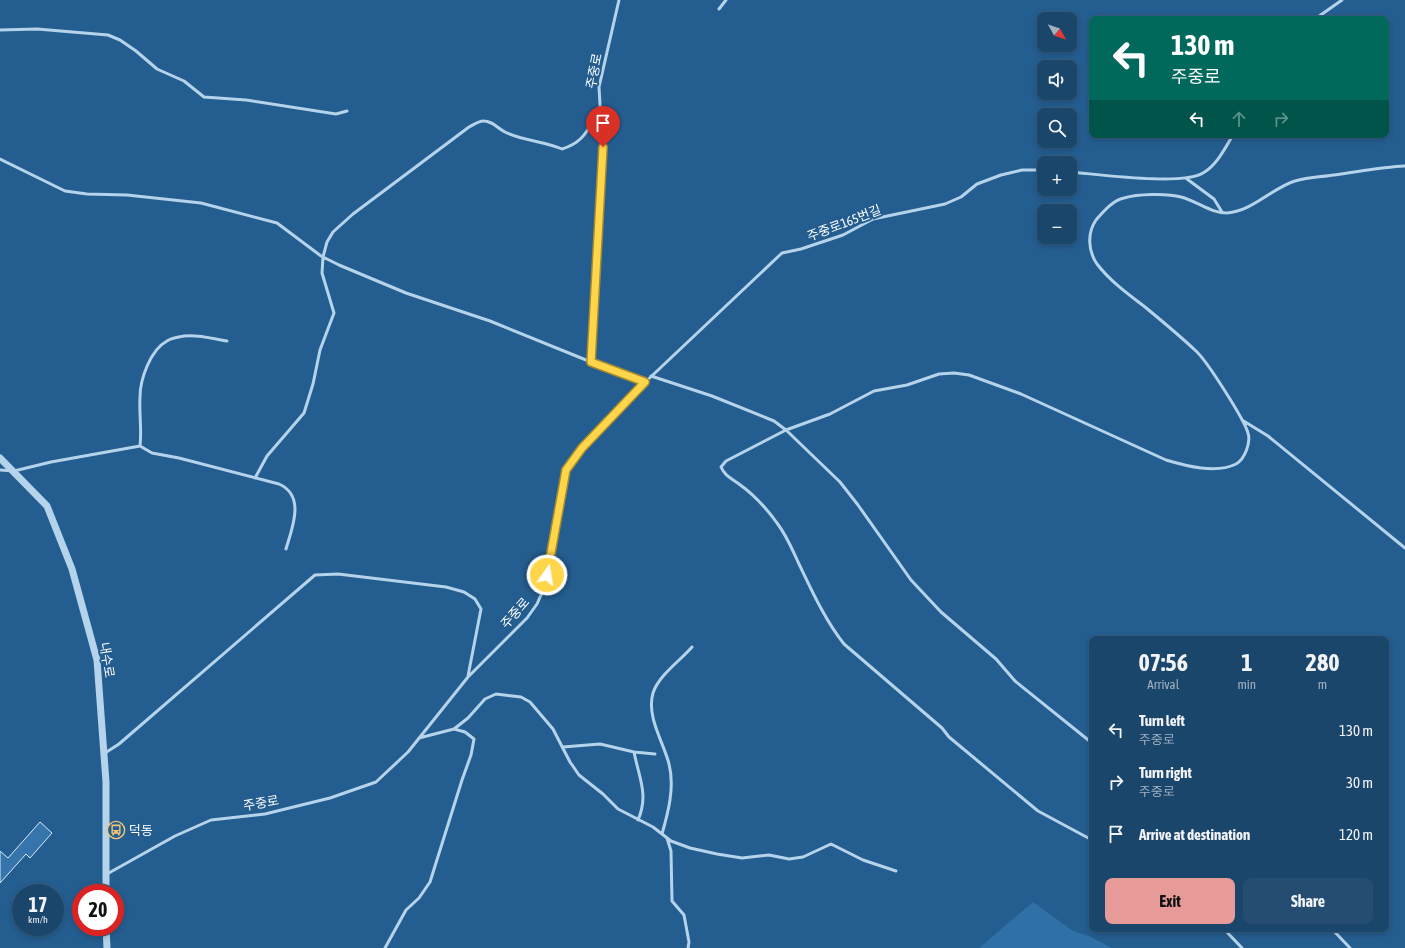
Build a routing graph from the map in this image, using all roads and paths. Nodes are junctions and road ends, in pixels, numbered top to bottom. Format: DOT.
graph roads {
  1 [pos="619,0"];
  2 [pos="726,0"];
  3 [pos="1342,0"];
  4 [pos="719,9"];
  5 [pos="1319,16"];
  6 [pos="0,30"];
  7 [pos="347,111"];
  8 [pos="600,111"];
  9 [pos="1231,138"];
  10 [pos="0,159"];
  11 [pos="1405,166"];
  12 [pos="1037,170"];
  13 [pos="1077,173"];
  14 [pos="1187,179"];
  15 [pos="1222,212"];
  16 [pos="323,257"];
  17 [pos="227,341"];
  18 [pos="591,362"];
  19 [pos="651,376"];
  20 [pos="645,382"];
  21 [pos="1242,420"];
  22 [pos="786,430"];
  23 [pos="140,446"];
  24 [pos="0,458"];
  25 [pos="0,470"];
  26 [pos="14,471"];
  27 [pos="255,478"];
  28 [pos="1405,548"];
  29 [pos="286,549"];
  30 [pos="692,646"];
  31 [pos="468,677"];
  32 [pos="454,728"];
  33 [pos="419,738"];
  34 [pos="1089,742"];
  35 [pos="563,747"];
  36 [pos="634,752"];
  37 [pos="104,754"];
  38 [pos="655,754"];
  39 [pos="638,820"];
  40 [pos="662,834"];
  41 [pos="667,838"];
  42 [pos="1089,838"];
  43 [pos="896,871"];
  44 [pos="106,874"];
  45 [pos="106,884"];
  46 [pos="1227,932"];
  47 [pos="1335,932"];
  48 [pos="106,936"];
  49 [pos="107,948"];
  50 [pos="385,948"];
  51 [pos="688,948"];
  52 [pos="1242,948"];
  53 [pos="1350,948"];
  1 -- 8 [label="lane, 주중로"];
  2 -- 4 [label="lane"];
  3 -- 5 [label="lane"];
  6 -- 7 [label="lane"];
  8 -- 16 [label="lane"];
  8 -- 18 [label="lane, 주중로"];
  9 -- 14 [label="lane"];
  10 -- 16 [label="lane"];
  11 -- 15 [label="lane"];
  12 -- 19 [label="lane, 주중로165번길"];
  13 -- 14 [label="lane"];
  14 -- 15 [label="lane"];
  15 -- 21 [label="lane"];
  16 -- 18 [label="lane"];
  16 -- 27 [label="lane"];
  17 -- 23 [label="lane"];
  18 -- 20 [label="lane"];
  19 -- 20 [label="lane, 주중로165번길"];
  19 -- 22 [label="lane"];
  20 -- 31 [label="lane, 주중로"];
  21 -- 22 [label="lane"];
  21 -- 28 [label="lane"];
  22 -- 34 [label="lane"];
  22 -- 42 [label="lane"];
  23 -- 26 [label="lane"];
  23 -- 27 [label="lane"];
  24 -- 26 [label="street, 내수로"];
  25 -- 26 [label="lane"];
  26 -- 37 [label="street, 내수로"];
  27 -- 29 [label="lane"];
  30 -- 40 [label="lane"];
  31 -- 33 [label="lane, 주중로"];
  31 -- 37 [label="lane"];
  32 -- 33 [label="lane"];
  32 -- 35 [label="lane"];
  32 -- 50 [label="lane"];
  33 -- 44 [label="lane, 주중로"];
  35 -- 36 [label="lane"];
  35 -- 39 [label="lane"];
  36 -- 38 [label="lane"];
  36 -- 39 [label="lane"];
  37 -- 44 [label="street, 내수로"];
  39 -- 40 [label="lane"];
  40 -- 41 [label="lane"];
  41 -- 43 [label="lane"];
  41 -- 51 [label="lane"];
  44 -- 45 [label="street, 내수로"];
  46 -- 52 [label="lane"];
  47 -- 53 [label="lane"];
  48 -- 49 [label="street"];
}
